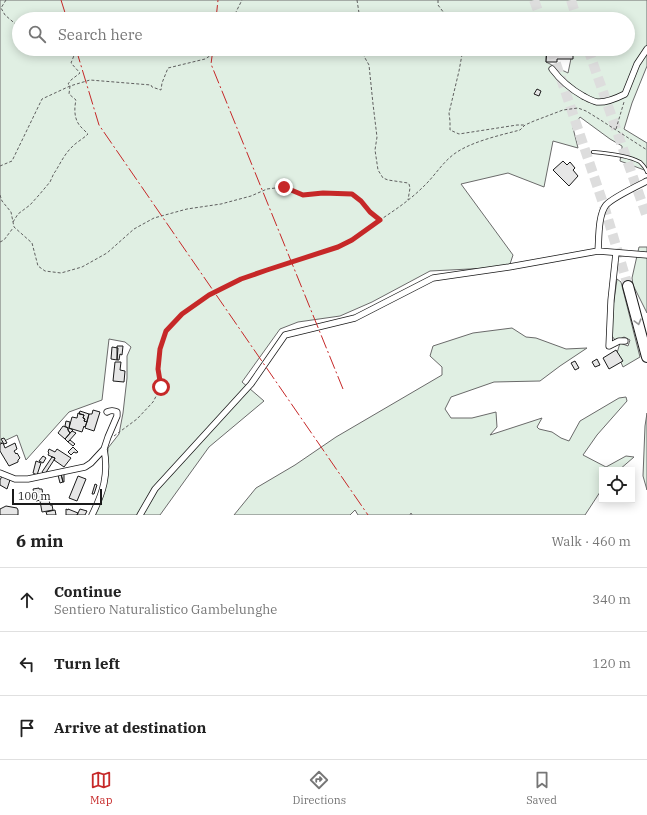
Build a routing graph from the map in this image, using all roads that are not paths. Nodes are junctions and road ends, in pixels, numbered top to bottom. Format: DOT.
graph roads {
  1 [pos="647,49"];
  2 [pos="552,69"];
  3 [pos="593,152"];
  4 [pos="647,172"];
  5 [pos="647,181"];
  6 [pos="598,251"];
  7 [pos="616,253"];
  8 [pos="646,255"];
  9 [pos="628,286"];
  10 [pos="625,341"];
  11 [pos="647,357"];
  12 [pos="107,412"];
  13 [pos="104,449"];
  14 [pos="0,473"];
  15 [pos="92,515"];
  16 [pos="140,515"];
  1 -- 2 [label="street"];
  3 -- 4 [label="lane"];
  5 -- 6 [label="street"];
  6 -- 7 [label="street"];
  6 -- 16 [label="street"];
  7 -- 8 [label="street"];
  7 -- 10 [label="street"];
  9 -- 11 [label="highway, one-way"];
  12 -- 13 [label="street"];
  13 -- 14 [label="street"];
  13 -- 15 [label="street"];
}
